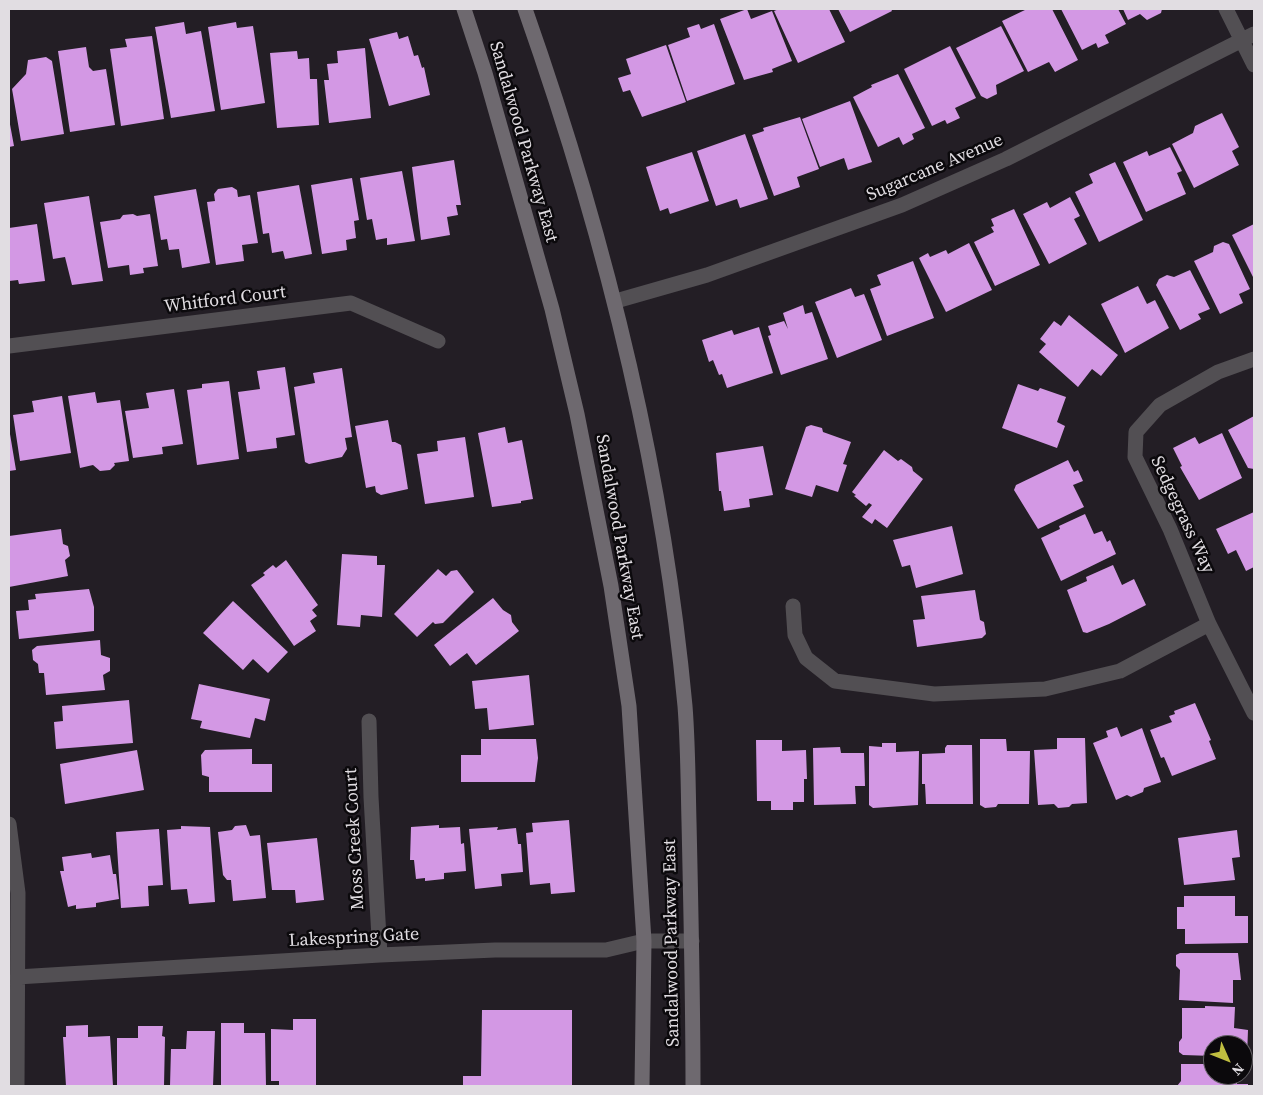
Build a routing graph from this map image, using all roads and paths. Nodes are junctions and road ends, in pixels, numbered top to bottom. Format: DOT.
graph roads {
  1 [pos="464,9"];
  2 [pos="525,9"];
  3 [pos="1226,9"];
  4 [pos="1247,37"];
  5 [pos="1254,65"];
  6 [pos="616,301"];
  7 [pos="438,341"];
  8 [pos="9,346"];
  9 [pos="1254,358"];
  10 [pos="793,606"];
  11 [pos="1209,624"];
  12 [pos="1254,713"];
  13 [pos="369,721"];
  14 [pos="9,824"];
  15 [pos="644,941"];
  16 [pos="692,941"];
  17 [pos="380,955"];
  18 [pos="18,978"];
  19 [pos="17,1086"];
  20 [pos="642,1086"];
  21 [pos="693,1086"];
  1 -- 15 [label="main road, Sandalwood Parkway East"];
  2 -- 6 [label="main road, Sandalwood Parkway East"];
  3 -- 4 [label="street"];
  4 -- 5 [label="street"];
  4 -- 6 [label="street, Sugarcane Avenue"];
  6 -- 16 [label="main road, Sandalwood Parkway East"];
  7 -- 8 [label="street, Whitford Court"];
  9 -- 11 [label="street, Sedgegrass Way"];
  10 -- 11 [label="street"];
  11 -- 12 [label="street, Sedgegrass Way"];
  13 -- 17 [label="street, Moss Creek Court"];
  14 -- 18 [label="street"];
  15 -- 16 [label="street, Lakespring Gate"];
  15 -- 17 [label="street, Lakespring Gate"];
  15 -- 20 [label="main road, Sandalwood Parkway East"];
  16 -- 21 [label="main road, Sandalwood Parkway East"];
  17 -- 18 [label="street, Lakespring Gate"];
  18 -- 19 [label="street"];
}
